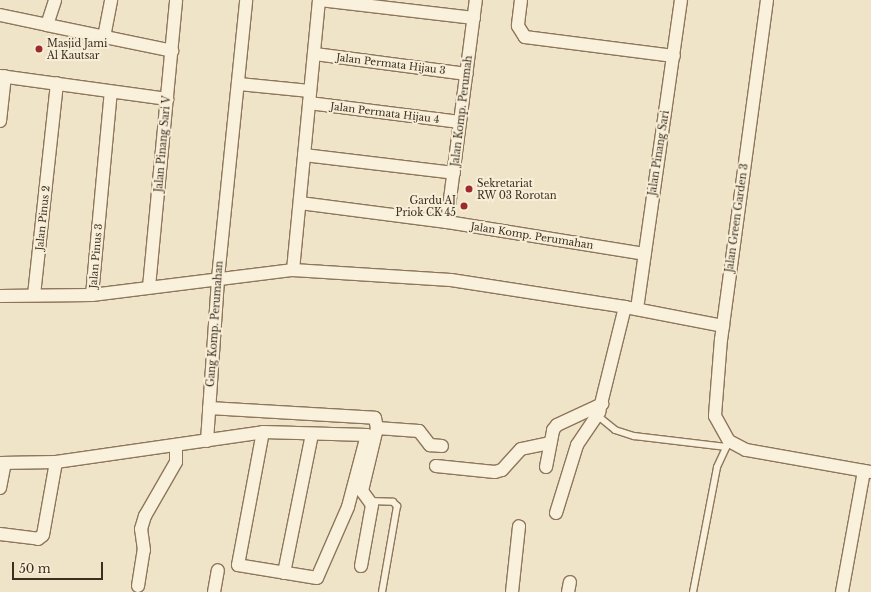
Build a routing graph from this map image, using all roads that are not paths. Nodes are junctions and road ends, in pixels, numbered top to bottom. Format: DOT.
graph roads {
  1 [pos="55,0"];
  2 [pos="111,0"];
  3 [pos="176,0"];
  4 [pos="246,0"];
  5 [pos="320,0"];
  6 [pos="476,0"];
  7 [pos="520,0"];
  8 [pos="681,0"];
  9 [pos="767,0"];
  10 [pos="0,15"];
  11 [pos="474,18"];
  12 [pos="48,26"];
  13 [pos="104,37"];
  14 [pos="172,51"];
  15 [pos="315,54"];
  16 [pos="674,56"];
  17 [pos="466,74"];
  18 [pos="2,76"];
  19 [pos="58,83"];
  20 [pos="239,84"];
  21 [pos="310,91"];
  22 [pos="111,92"];
  23 [pos="167,99"];
  24 [pos="309,103"];
  25 [pos="0,121"];
  26 [pos="460,122"];
  27 [pos="304,155"];
  28 [pos="454,173"];
  29 [pos="300,203"];
  30 [pos="446,222"];
  31 [pos="644,254"];
  32 [pos="294,270"];
  33 [pos="218,278"];
  34 [pos="149,287"];
  35 [pos="34,295"];
  36 [pos="92,295"];
  37 [pos="0,296"];
  38 [pos="634,307"];
  39 [pos="723,326"];
  40 [pos="602,404"];
  41 [pos="209,408"];
  42 [pos="598,416"];
  43 [pos="377,428"];
  44 [pos="263,432"];
  45 [pos="312,434"];
  46 [pos="207,441"];
  47 [pos="726,441"];
  48 [pos="550,443"];
  49 [pos="176,445"];
  50 [pos="442,446"];
  51 [pos="56,462"];
  52 [pos="2,463"];
  53 [pos="436,466"];
  54 [pos="546,467"];
  55 [pos="868,472"];
  56 [pos="0,488"];
  57 [pos="369,501"];
  58 [pos="556,513"];
  59 [pos="519,526"];
  60 [pos="0,534"];
  61 [pos="361,566"];
  62 [pos="218,570"];
  63 [pos="284,573"];
  64 [pos="138,586"];
  65 [pos="214,592"];
  66 [pos="382,592"];
  67 [pos="512,592"];
  68 [pos="693,592"];
  69 [pos="842,592"];
  1 -- 12 [label="street"];
  2 -- 13 [label="street"];
  3 -- 14 [label="street, Jalan Pinang Sari V"];
  4 -- 20 [label="street, Gang Komp. Perumahan"];
  5 -- 11 [label="street"];
  5 -- 15 [label="street"];
  6 -- 11 [label="street, Jalan Komp. Perumah"];
  7 -- 16 [label="street"];
  8 -- 16 [label="street, Jalan Pinang Sari"];
  9 -- 39 [label="street, Jalan Green Garden 3"];
  10 -- 12 [label="street"];
  11 -- 17 [label="street, Jalan Komp. Perumah"];
  12 -- 13 [label="street"];
  13 -- 14 [label="street"];
  14 -- 23 [label="street, Jalan Pinang Sari V"];
  15 -- 17 [label="street, Jalan Permata Hijau 3"];
  15 -- 21 [label="street"];
  16 -- 31 [label="street, Jalan Pinang Sari"];
  17 -- 26 [label="street, Jalan Komp. Perumah"];
  18 -- 19 [label="street"];
  18 -- 25 [label="street"];
  19 -- 22 [label="street"];
  19 -- 35 [label="street, Jalan Pinus 2"];
  20 -- 21 [label="street"];
  20 -- 33 [label="street, Gang Komp. Perumahan"];
  21 -- 24 [label="street"];
  22 -- 23 [label="street"];
  22 -- 36 [label="street, Jalan Pinus 3"];
  23 -- 34 [label="street, Jalan Pinang Sari V"];
  24 -- 26 [label="street, Jalan Permata Hijau 4"];
  24 -- 27 [label="street"];
  26 -- 28 [label="street, Jalan Komp. Perumah"];
  27 -- 28 [label="street"];
  27 -- 29 [label="street"];
  28 -- 30 [label="street, Jalan Komp. Perumah"];
  29 -- 30 [label="street, Jalan Komp. Perumahan"];
  29 -- 32 [label="street"];
  30 -- 31 [label="street, Jalan Komp. Perumahan"];
  31 -- 38 [label="street, Jalan Pinang Sari"];
  32 -- 33 [label="street, Jalan Pinus 3"];
  32 -- 38 [label="street, Jalan Pinus 3"];
  33 -- 34 [label="street, Jalan Pinus 3"];
  33 -- 41 [label="street, Gang Komp. Perumahan"];
  34 -- 36 [label="street, Jalan Pinus 3"];
  35 -- 36 [label="street"];
  35 -- 37 [label="street"];
  38 -- 39 [label="street, Jalan Pinus 3"];
  38 -- 40 [label="street, Jalan Pinang Sari"];
  39 -- 47 [label="street, Jalan Green Garden 3"];
  40 -- 42 [label="street, Jalan Pinang Sari"];
  40 -- 48 [label="street"];
  41 -- 43 [label="street"];
  41 -- 46 [label="street, Gang Komp. Perumahan"];
  42 -- 47 [label="lane"];
  42 -- 58 [label="street, Jalan Pinang Sari"];
  43 -- 50 [label="street"];
  43 -- 57 [label="street"];
  44 -- 45 [label="street"];
  44 -- 46 [label="street"];
  44 -- 63 [label="street"];
  45 -- 63 [label="street"];
  45 -- 63 [label="street"];
  46 -- 49 [label="street"];
  47 -- 55 [label="street"];
  47 -- 68 [label="lane"];
  48 -- 53 [label="street"];
  48 -- 54 [label="street"];
  49 -- 51 [label="street"];
  49 -- 64 [label="street"];
  51 -- 52 [label="street"];
  51 -- 60 [label="street"];
  52 -- 56 [label="street"];
  55 -- 69 [label="street"];
  57 -- 61 [label="street"];
  57 -- 66 [label="lane"];
  59 -- 67 [label="street"];
  62 -- 65 [label="street"];
}
